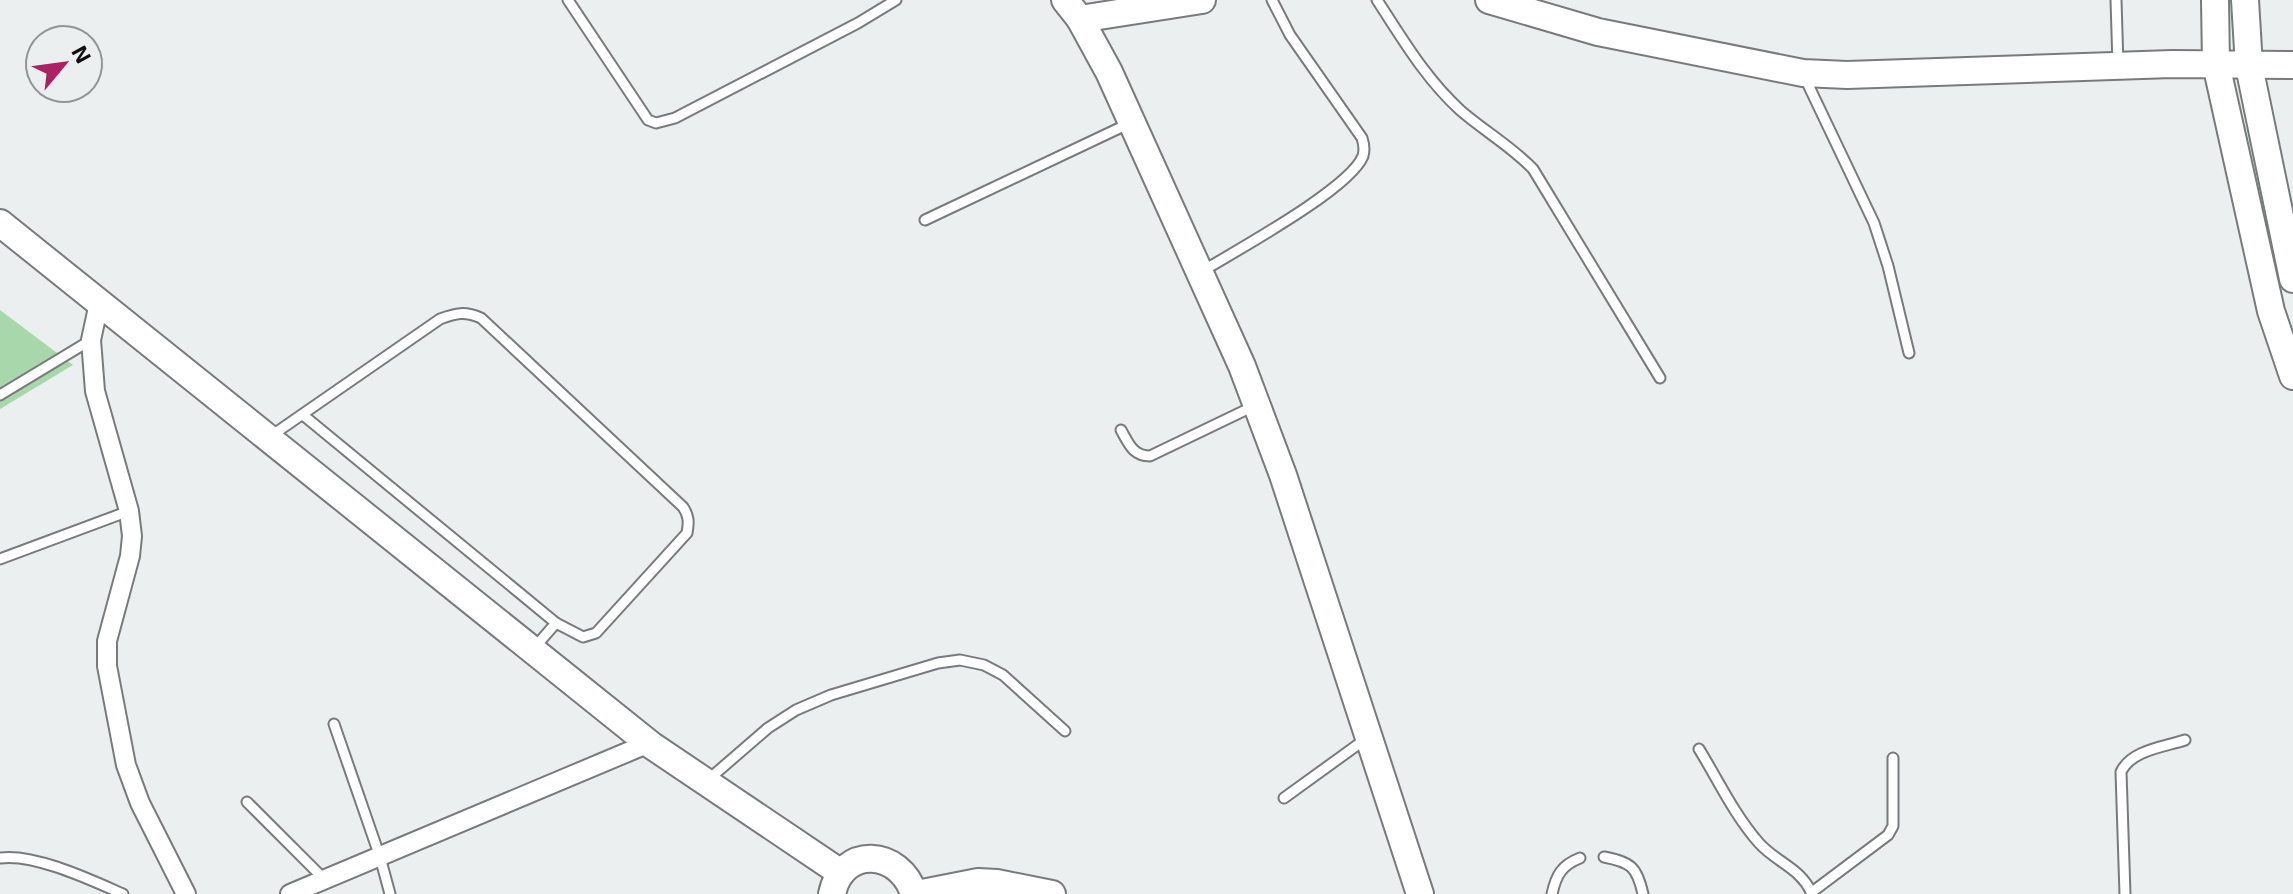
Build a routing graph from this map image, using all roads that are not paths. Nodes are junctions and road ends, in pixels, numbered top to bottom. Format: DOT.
graph roads {
  1 [pos="568,0"];
  2 [pos="896,0"];
  3 [pos="1202,0"];
  4 [pos="1272,0"];
  5 [pos="1377,0"];
  6 [pos="1489,0"];
  7 [pos="2116,0"];
  8 [pos="2215,0"];
  9 [pos="2245,0"];
  10 [pos="1073,10"];
  11 [pos="2216,64"];
  12 [pos="2128,65"];
  13 [pos="2293,65"];
  14 [pos="2249,66"];
  15 [pos="1803,73"];
  16 [pos="1132,122"];
  17 [pos="925,220"];
  18 [pos="0,223"];
  19 [pos="1200,273"];
  20 [pos="2293,279"];
  21 [pos="99,303"];
  22 [pos="91,340"];
  23 [pos="1909,353"];
  24 [pos="2293,376"];
  25 [pos="1660,378"];
  26 [pos="0,395"];
  27 [pos="1257,405"];
  28 [pos="303,415"];
  29 [pos="1121,430"];
  30 [pos="268,438"];
  31 [pos="129,511"];
  32 [pos="0,559"];
  33 [pos="556,623"];
  34 [pos="532,650"];
  35 [pos="334,724"];
  36 [pos="1065,731"];
  37 [pos="1370,736"];
  38 [pos="2185,740"];
  39 [pos="651,745"];
  40 [pos="1699,749"];
  41 [pos="1893,758"];
  42 [pos="706,782"];
  43 [pos="1284,798"];
  44 [pos="247,802"];
  45 [pos="380,857"];
  46 [pos="1604,857"];
  47 [pos="0,858"];
  48 [pos="1580,858"];
  49 [pos="324,880"];
  50 [pos="836,884"];
  51 [pos="1812,893"];
  52 [pos="123,894"];
  53 [pos="186,894"];
  54 [pos="290,894"];
  55 [pos="390,894"];
  56 [pos="915,894"];
  57 [pos="1052,894"];
  58 [pos="1420,894"];
  59 [pos="1552,894"];
  60 [pos="1643,894"];
  61 [pos="2125,894"];
  1 -- 2 [label="lane"];
  3 -- 10 [label="street"];
  4 -- 19 [label="lane"];
  5 -- 25 [label="lane"];
  6 -- 15 [label="street"];
  7 -- 12 [label="lane"];
  8 -- 11 [label="street"];
  9 -- 14 [label="street"];
  10 -- 16 [label="street"];
  11 -- 12 [label="street"];
  11 -- 14 [label="street"];
  11 -- 24 [label="street"];
  12 -- 15 [label="street"];
  13 -- 14 [label="street"];
  14 -- 20 [label="street"];
  15 -- 23 [label="lane"];
  16 -- 17 [label="lane"];
  16 -- 19 [label="street"];
  18 -- 21 [label="street"];
  19 -- 27 [label="street"];
  21 -- 22 [label="street"];
  21 -- 30 [label="street"];
  22 -- 26 [label="lane"];
  22 -- 31 [label="street"];
  27 -- 29 [label="lane"];
  27 -- 37 [label="street"];
  28 -- 30 [label="lane"];
  28 -- 33 [label="lane"];
  28 -- 33 [label="lane"];
  30 -- 34 [label="street"];
  31 -- 32 [label="lane"];
  31 -- 53 [label="street"];
  33 -- 34 [label="lane"];
  34 -- 39 [label="street"];
  35 -- 45 [label="lane"];
  36 -- 42 [label="lane"];
  37 -- 43 [label="lane"];
  37 -- 58 [label="street"];
  38 -- 61 [label="lane"];
  39 -- 42 [label="street"];
  39 -- 45 [label="street"];
  40 -- 51 [label="lane"];
  41 -- 51 [label="lane"];
  42 -- 50 [label="street"];
  44 -- 49 [label="lane"];
  45 -- 49 [label="street"];
  45 -- 55 [label="lane"];
  46 -- 60 [label="lane"];
  47 -- 52 [label="lane"];
  48 -- 59 [label="lane"];
  49 -- 54 [label="street"];
  50 -- 56 [label="street"];
  56 -- 57 [label="street"];
}
